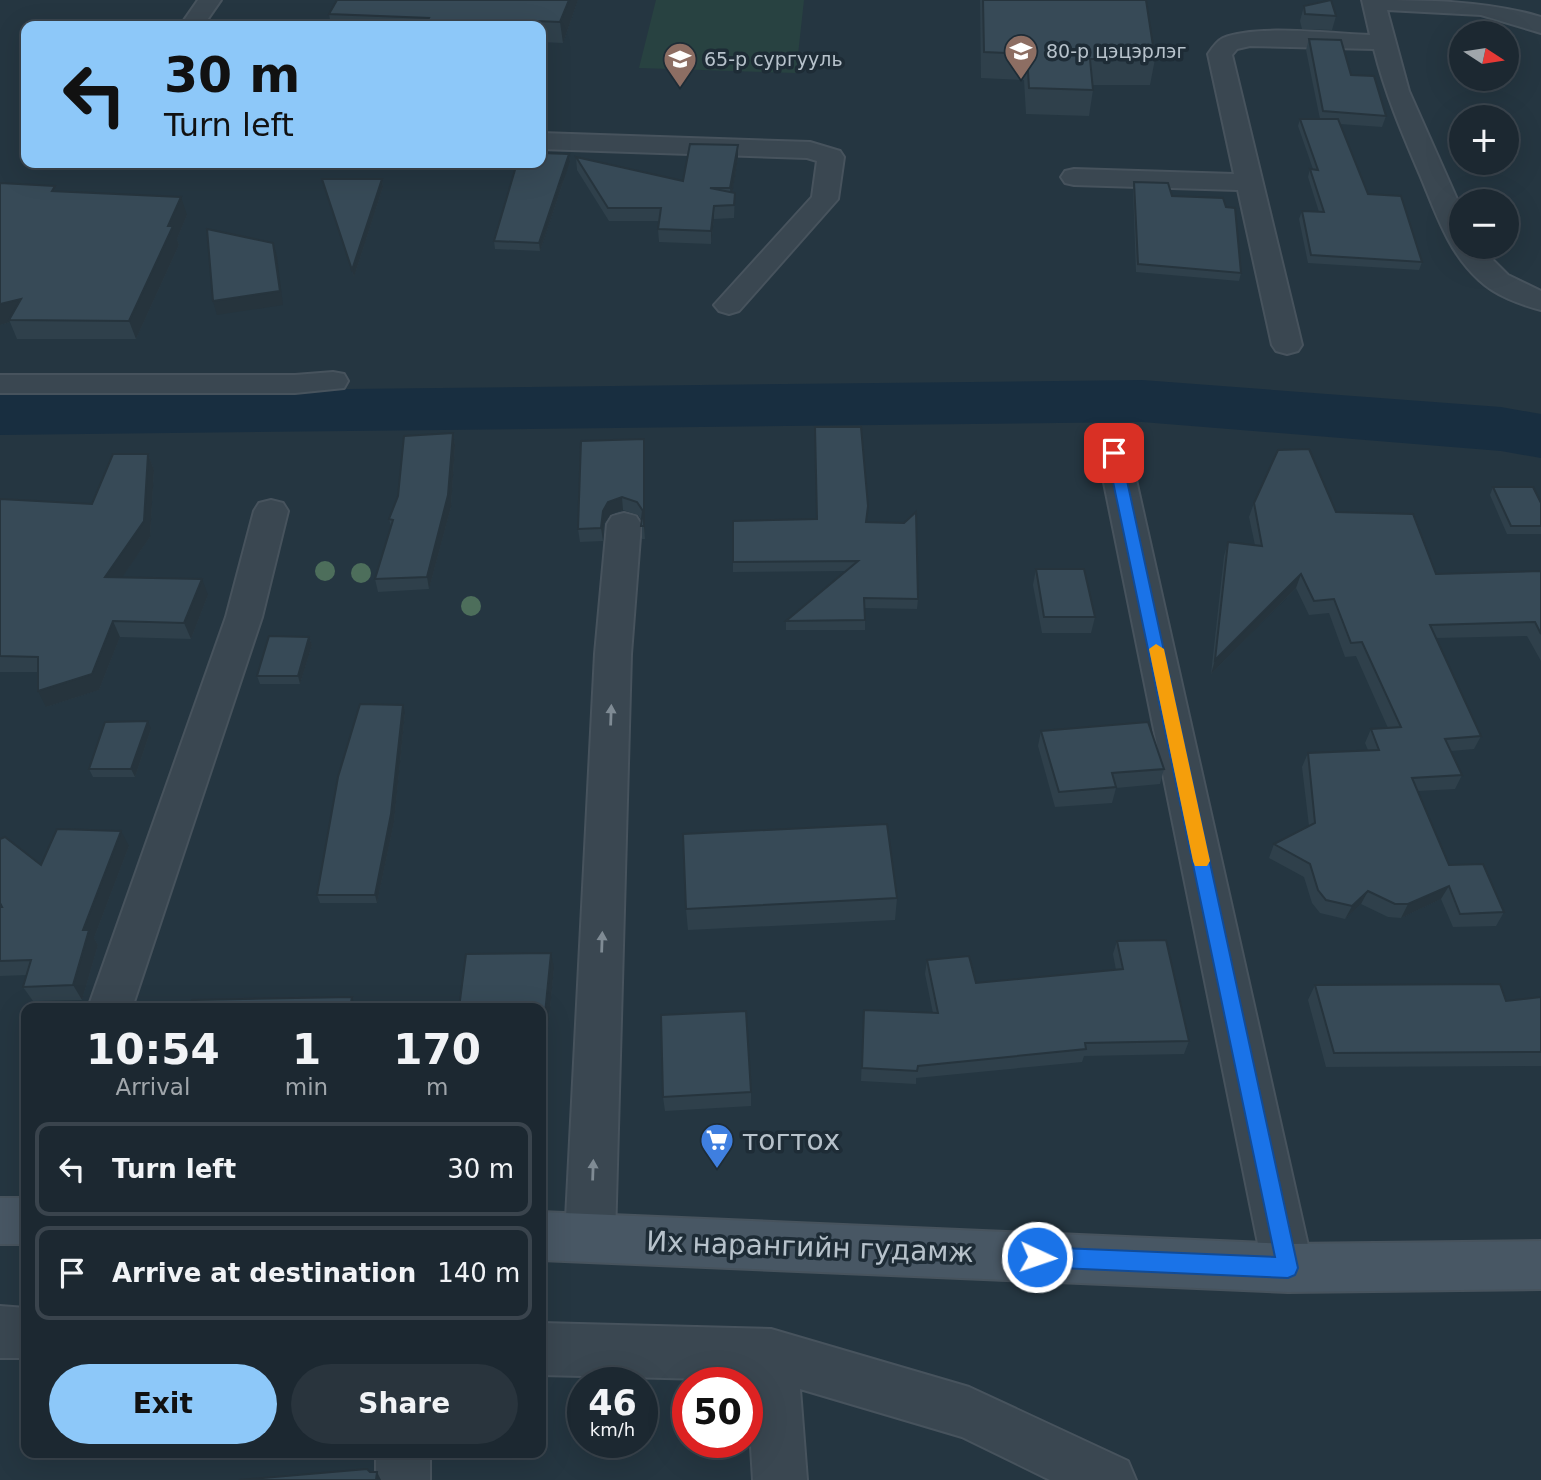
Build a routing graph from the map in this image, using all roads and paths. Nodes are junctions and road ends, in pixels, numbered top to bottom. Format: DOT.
graph roads {
  1 [pos="210,0"];
  2 [pos="1373,2"];
  3 [pos="195,21"];
  4 [pos="1541,26"];
  5 [pos="1382,42"];
  6 [pos="546,141"];
  7 [pos="1074,177"];
  8 [pos="1249,182"];
  9 [pos="1449,211"];
  10 [pos="1474,259"];
  11 [pos="1541,301"];
  12 [pos="729,304"];
  13 [pos="1287,345"];
  14 [pos="333,381"];
  15 [pos="0,384"];
  16 [pos="1114,453"];
  17 [pos="271,511"];
  18 [pos="624,524"];
  19 [pos="112,1003"];
  20 [pos="0,1221"];
  21 [pos="21,1221"];
  22 [pos="546,1236"];
  23 [pos="590,1238"];
  24 [pos="1541,1265"];
  25 [pos="1288,1268"];
  26 [pos="0,1332"];
  27 [pos="21,1333"];
  28 [pos="546,1349"];
  29 [pos="771,1355"];
  30 [pos="403,1458"];
  31 [pos="403,1480"];
  32 [pos="780,1480"];
  33 [pos="1109,1480"];
  1 -- 3 [label="street"];
  2 -- 4 [label="street"];
  2 -- 5 [label="street"];
  5 -- 8 [label="street"];
  5 -- 9 [label="street"];
  6 -- 12 [label="street"];
  7 -- 8 [label="street"];
  8 -- 13 [label="street"];
  10 -- 11 [label="street"];
  14 -- 15 [label="street"];
  16 -- 25 [label="street"];
  17 -- 19 [label="street"];
  23 -- 18 [label="street, one-way"];
  20 -- 21 [label="main road"];
  22 -- 23 [label="main road, Их нарангийн гудамж"];
  23 -- 25 [label="main road, Их нарангийн гудамж"];
  24 -- 25 [label="main road, Их нарангийн гудамж"];
  26 -- 27 [label="street"];
  28 -- 29 [label="street"];
  29 -- 32 [label="street"];
  29 -- 33 [label="street"];
  30 -- 31 [label="street"];
}
